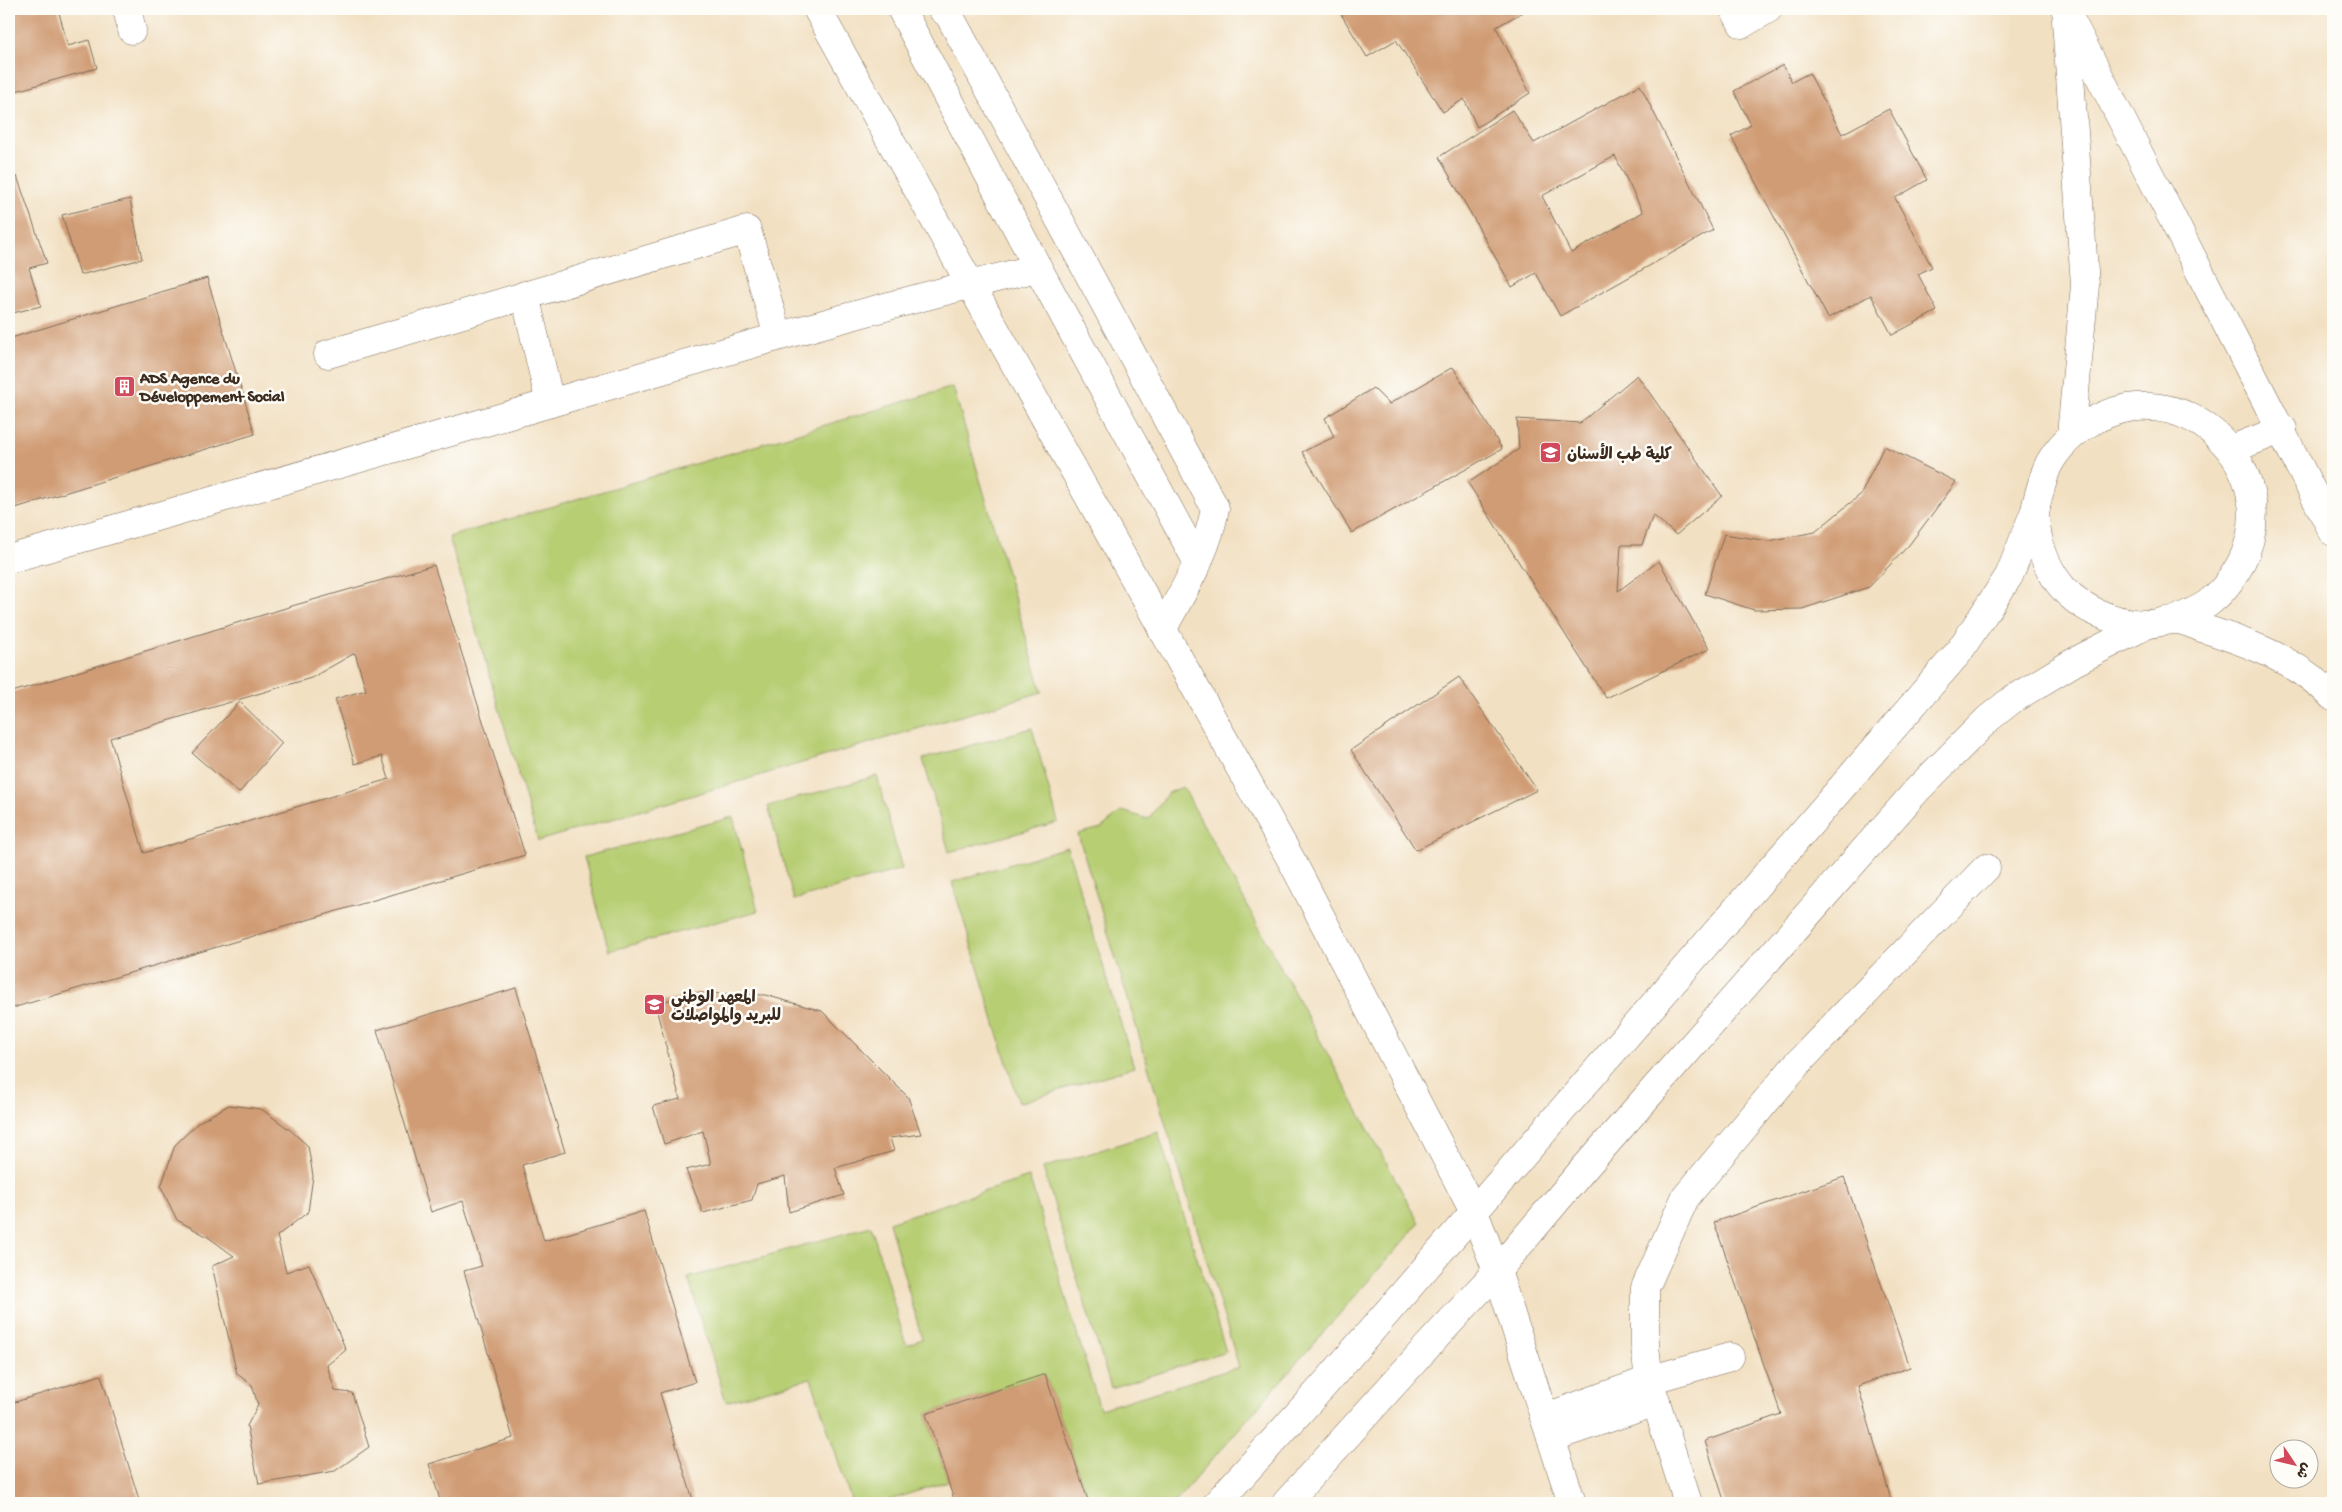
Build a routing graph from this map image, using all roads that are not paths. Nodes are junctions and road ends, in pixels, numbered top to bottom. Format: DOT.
graph roads {
  1 [pos="817,9"];
  2 [pos="901,9"];
  3 [pos="942,9"];
  4 [pos="1734,9"];
  5 [pos="1768,9"];
  6 [pos="2065,9"];
  7 [pos="1038,268"];
  8 [pos="969,284"];
  9 [pos="525,295"];
  10 [pos="778,336"];
  11 [pos="328,354"];
  12 [pos="550,403"];
  13 [pos="2282,430"];
  14 [pos="2071,435"];
  15 [pos="2232,449"];
  16 [pos="2036,508"];
  17 [pos="2333,532"];
  18 [pos="9,558"];
  19 [pos="1198,563"];
  20 [pos="2176,620"];
  21 [pos="2148,624"];
  22 [pos="1162,630"];
  23 [pos="2333,697"];
  24 [pos="1986,868"];
  25 [pos="1474,1212"];
  26 [pos="1498,1271"];
  27 [pos="1730,1357"];
  28 [pos="1652,1391"];
  29 [pos="1548,1428"];
  30 [pos="1217,1503"];
  31 [pos="1286,1503"];
  32 [pos="1572,1503"];
  33 [pos="1688,1503"];
  1 -- 8 [label="street"];
  2 -- 7 [label="street"];
  3 -- 19 [label="street"];
  4 -- 5 [label="street"];
  6 -- 13 [label="street"];
  6 -- 14 [label="street"];
  7 -- 8 [label="street"];
  7 -- 19 [label="street"];
  8 -- 10 [label="street"];
  8 -- 22 [label="street"];
  9 -- 10 [label="street"];
  9 -- 11 [label="street"];
  9 -- 12 [label="street"];
  10 -- 12 [label="street"];
  12 -- 18 [label="street"];
  13 -- 15 [label="street"];
  13 -- 17 [label="street"];
  14 -- 15 [label="street"];
  14 -- 16 [label="street"];
  15 -- 20 [label="street"];
  16 -- 21 [label="street"];
  16 -- 25 [label="street"];
  19 -- 22 [label="street"];
  20 -- 21 [label="street"];
  20 -- 23 [label="street"];
  21 -- 26 [label="street"];
  22 -- 25 [label="street"];
  24 -- 28 [label="street"];
  25 -- 26 [label="street"];
  25 -- 30 [label="street"];
  26 -- 29 [label="street"];
  26 -- 31 [label="street"];
  27 -- 28 [label="street"];
  28 -- 29 [label="street"];
  28 -- 33 [label="street"];
  29 -- 32 [label="street"];
}
